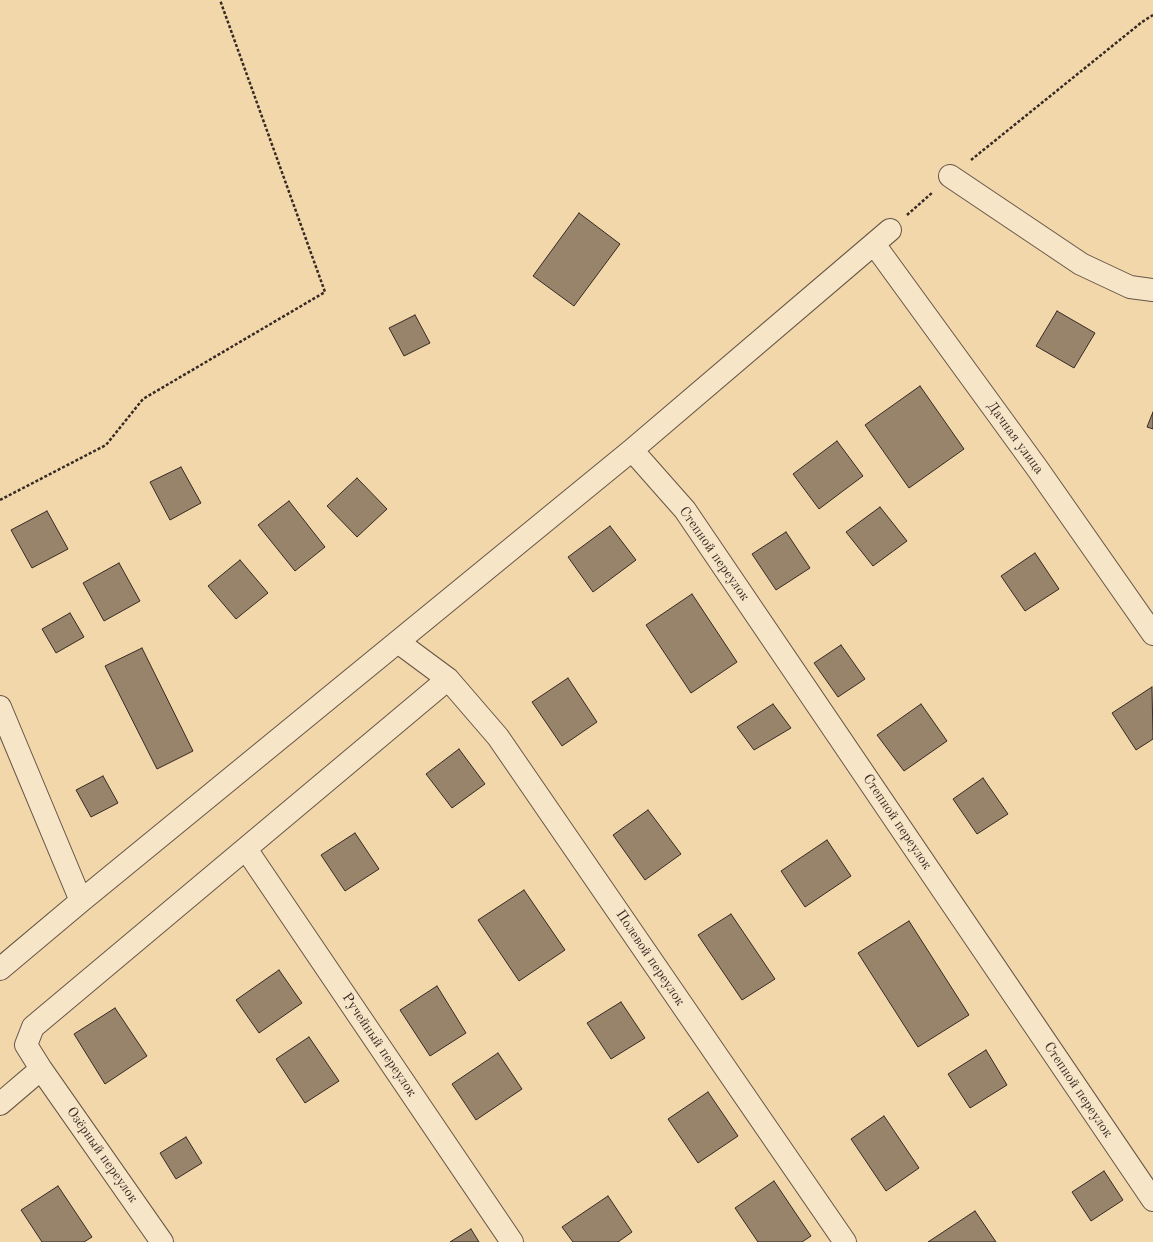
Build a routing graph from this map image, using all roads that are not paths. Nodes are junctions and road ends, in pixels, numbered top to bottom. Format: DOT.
graph roads {
  1 [pos="950,176"];
  2 [pos="1153,290"];
  3 [pos="632,450"];
  4 [pos="1153,634"];
  5 [pos="398,642"];
  6 [pos="448,679"];
  7 [pos="0,707"];
  8 [pos="246,848"];
  9 [pos="81,901"];
  10 [pos="0,969"];
  11 [pos="42,1069"];
  12 [pos="0,1104"];
  13 [pos="1153,1200"];
  14 [pos="162,1242"];
  15 [pos="512,1242"];
  16 [pos="845,1242"];
  1 -- 2 [label="street"];
  3 -- 4 [label="street, Дачная улица"];
  3 -- 5 [label="street"];
  3 -- 13 [label="street, Степной переулок"];
  5 -- 6 [label="street, Полевой переулок"];
  5 -- 9 [label="street"];
  6 -- 8 [label="street"];
  6 -- 16 [label="street, Полевой переулок"];
  7 -- 9 [label="street"];
  8 -- 11 [label="street, Озёрный переулок"];
  8 -- 15 [label="street, Ручейный переулок"];
  9 -- 10 [label="street"];
  11 -- 12 [label="street"];
  11 -- 14 [label="street, Озёрный переулок"];
}
